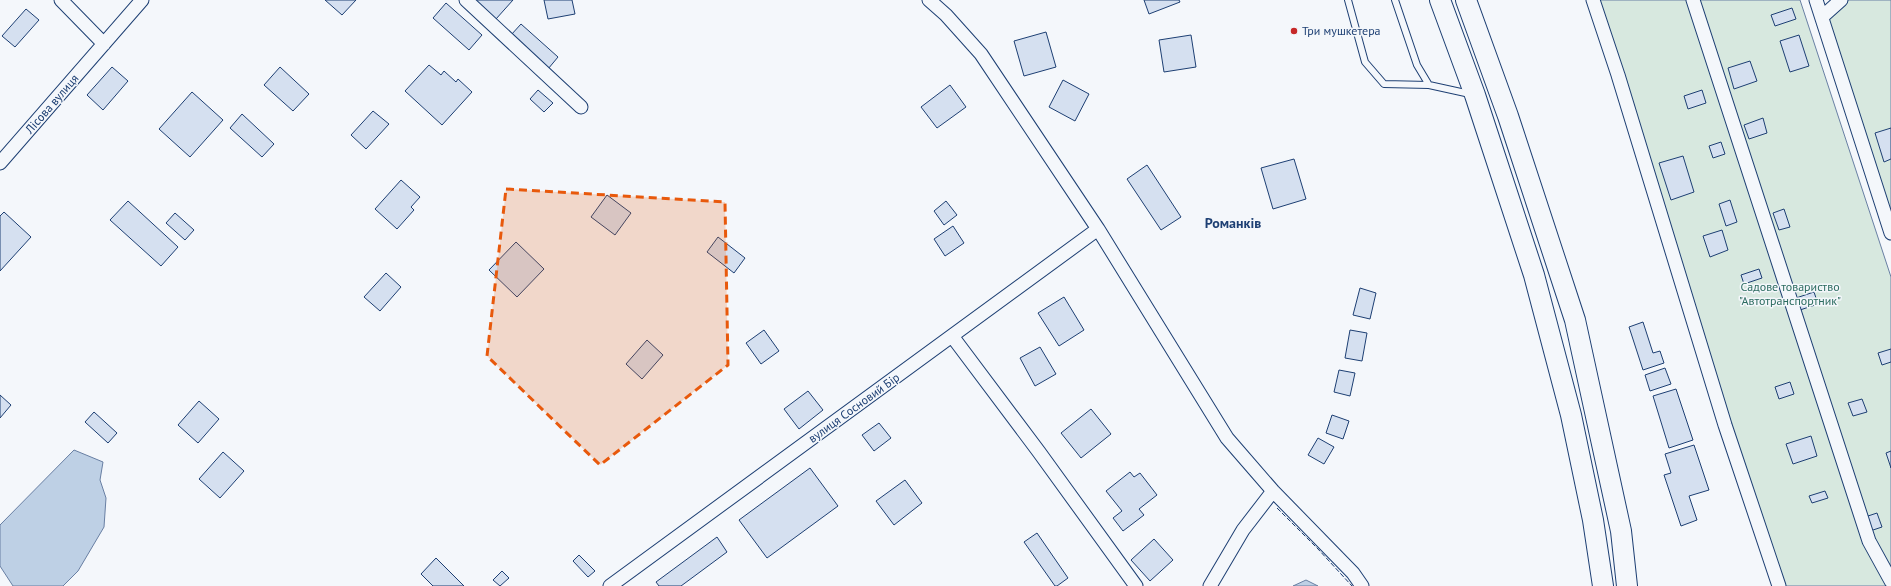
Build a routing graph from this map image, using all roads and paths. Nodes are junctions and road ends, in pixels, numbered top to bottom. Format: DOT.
graph roads {
  1 [pos="61,0"];
  2 [pos="142,0"];
  3 [pos="466,0"];
  4 [pos="929,0"];
  5 [pos="1348,0"];
  6 [pos="1395,0"];
  7 [pos="1440,0"];
  8 [pos="1466,0"];
  9 [pos="1593,0"];
  10 [pos="1693,0"];
  11 [pos="1816,0"];
  12 [pos="1841,0"];
  13 [pos="1822,17"];
  14 [pos="104,44"];
  15 [pos="1429,85"];
  16 [pos="1475,95"];
  17 [pos="580,107"];
  18 [pos="0,163"];
  19 [pos="1098,229"];
  20 [pos="1891,233"];
  21 [pos="952,336"];
  22 [pos="1273,491"];
  23 [pos="1891,581"];
  24 [pos="610,586"];
  25 [pos="1136,586"];
  26 [pos="1210,586"];
  27 [pos="1362,586"];
  28 [pos="1602,586"];
  29 [pos="1627,586"];
  30 [pos="1779,586"];
  1 -- 14 [label="street"];
  2 -- 14 [label="street, Лісова вулиця"];
  3 -- 17 [label="street"];
  4 -- 19 [label="street"];
  5 -- 15 [label="lane"];
  6 -- 15 [label="lane"];
  7 -- 16 [label="main road"];
  8 -- 29 [label="main road"];
  9 -- 30 [label="street"];
  10 -- 23 [label="street"];
  11 -- 13 [label="street"];
  12 -- 13 [label="street"];
  13 -- 20 [label="street"];
  14 -- 18 [label="street, Лісова вулиця"];
  15 -- 16 [label="lane"];
  16 -- 28 [label="main road"];
  19 -- 21 [label="street, вулиця Сосновий Бір"];
  19 -- 22 [label="street"];
  21 -- 24 [label="street, вулиця Сосновий Бір"];
  21 -- 25 [label="street"];
  22 -- 26 [label="street"];
  22 -- 27 [label="street"];
}
